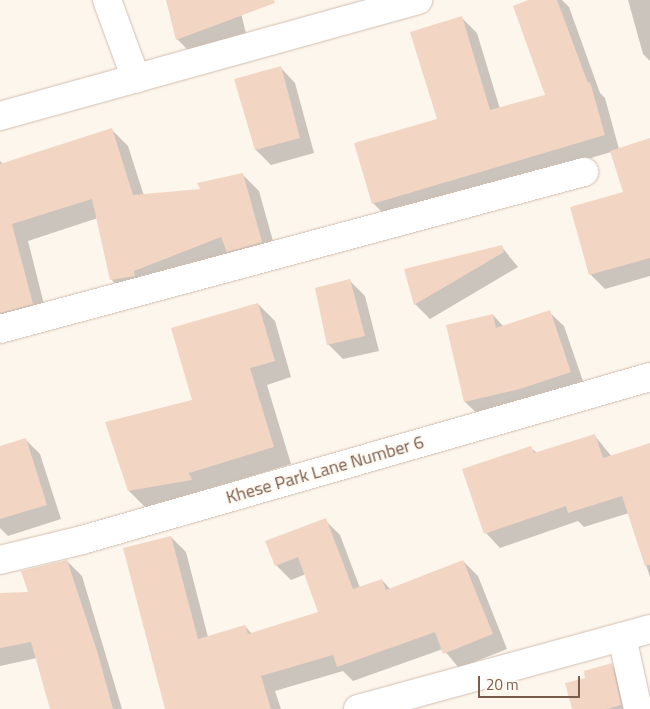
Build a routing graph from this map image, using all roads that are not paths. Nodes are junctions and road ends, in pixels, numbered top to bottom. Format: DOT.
graph roads {
  1 [pos="107,0"];
  2 [pos="418,0"];
  3 [pos="136,79"];
  4 [pos="0,116"];
  5 [pos="584,172"];
  6 [pos="0,329"];
  7 [pos="650,377"];
  8 [pos="0,560"];
  9 [pos="650,629"];
  10 [pos="622,637"];
  11 [pos="387,705"];
  12 [pos="358,709"];
  13 [pos="638,709"];
  1 -- 3 [label="street"];
  2 -- 3 [label="street"];
  3 -- 4 [label="street"];
  5 -- 6 [label="street"];
  7 -- 8 [label="street, Khese Park Lane Number 6"];
  9 -- 10 [label="street"];
  10 -- 11 [label="street"];
  10 -- 13 [label="street"];
  11 -- 12 [label="street"];
}
